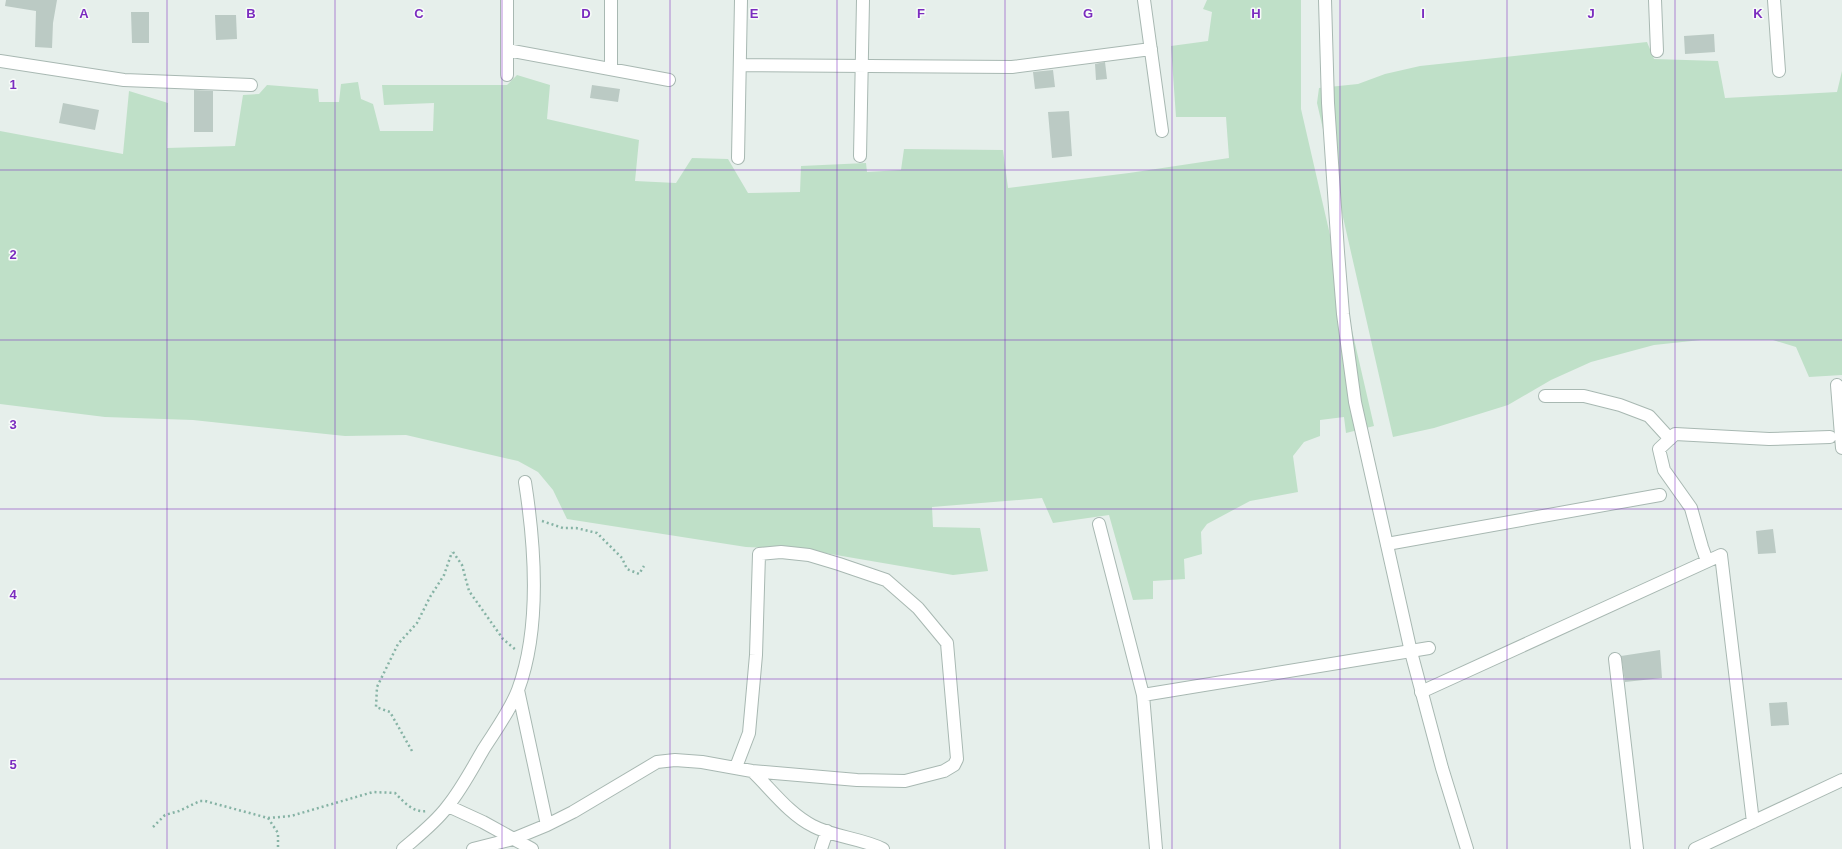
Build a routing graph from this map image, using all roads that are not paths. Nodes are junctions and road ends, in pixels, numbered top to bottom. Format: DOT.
graph roads {
  1 [pos="507,0"];
  2 [pos="611,0"];
  3 [pos="741,0"];
  4 [pos="863,0"];
  5 [pos="1144,0"];
  6 [pos="1325,0"];
  7 [pos="1655,0"];
  8 [pos="1774,0"];
  9 [pos="1151,49"];
  10 [pos="507,50"];
  11 [pos="1657,51"];
  12 [pos="0,61"];
  13 [pos="740,65"];
  14 [pos="862,66"];
  15 [pos="611,69"];
  16 [pos="1779,71"];
  17 [pos="507,75"];
  18 [pos="669,80"];
  19 [pos="251,85"];
  20 [pos="1162,131"];
  21 [pos="860,156"];
  22 [pos="738,158"];
  23 [pos="1838,385"];
  24 [pos="1545,396"];
  25 [pos="1830,437"];
  26 [pos="1670,439"];
  27 [pos="1842,448"];
  28 [pos="524,482"];
  29 [pos="1660,495"];
  30 [pos="1099,524"];
  31 [pos="1387,544"];
  32 [pos="1707,561"];
  33 [pos="1429,648"];
  34 [pos="1411,652"];
  35 [pos="1615,659"];
  36 [pos="518,690"];
  37 [pos="1421,692"];
  38 [pos="1143,695"];
  39 [pos="736,767"];
  40 [pos="752,770"];
  41 [pos="1842,780"];
  42 [pos="448,806"];
  43 [pos="1753,822"];
  44 [pos="547,825"];
  45 [pos="827,831"];
  46 [pos="513,839"];
  47 [pos="403,849"];
  48 [pos="473,849"];
  49 [pos="532,849"];
  50 [pos="821,849"];
  51 [pos="883,849"];
  52 [pos="1156,849"];
  53 [pos="1467,849"];
  54 [pos="1637,849"];
  55 [pos="1695,849"];
  1 -- 10 [label="street"];
  2 -- 15 [label="street"];
  3 -- 13 [label="street"];
  4 -- 14 [label="street"];
  5 -- 9 [label="street"];
  6 -- 31 [label="street"];
  7 -- 11 [label="street"];
  8 -- 16 [label="street"];
  9 -- 14 [label="street"];
  9 -- 20 [label="street"];
  10 -- 15 [label="street"];
  10 -- 17 [label="street"];
  12 -- 19 [label="street"];
  13 -- 14 [label="street"];
  13 -- 22 [label="street"];
  14 -- 21 [label="street"];
  15 -- 18 [label="street"];
  23 -- 27 [label="street"];
  24 -- 26 [label="street"];
  25 -- 26 [label="street"];
  26 -- 32 [label="street"];
  28 -- 36 [label="street"];
  29 -- 31 [label="street"];
  30 -- 38 [label="street"];
  31 -- 34 [label="street"];
  32 -- 37 [label="street"];
  32 -- 43 [label="street"];
  33 -- 34 [label="street"];
  34 -- 37 [label="street"];
  34 -- 38 [label="street"];
  35 -- 54 [label="street"];
  36 -- 42 [label="street"];
  36 -- 44 [label="street"];
  37 -- 53 [label="street"];
  38 -- 52 [label="street"];
  39 -- 40 [label="street"];
  39 -- 40 [label="street"];
  39 -- 44 [label="street"];
  40 -- 45 [label="street"];
  41 -- 43 [label="street"];
  42 -- 46 [label="street"];
  42 -- 47 [label="street"];
  43 -- 55 [label="street"];
  44 -- 46 [label="street"];
  45 -- 50 [label="street"];
  45 -- 51 [label="street"];
  46 -- 48 [label="street"];
  46 -- 49 [label="street"];
}
